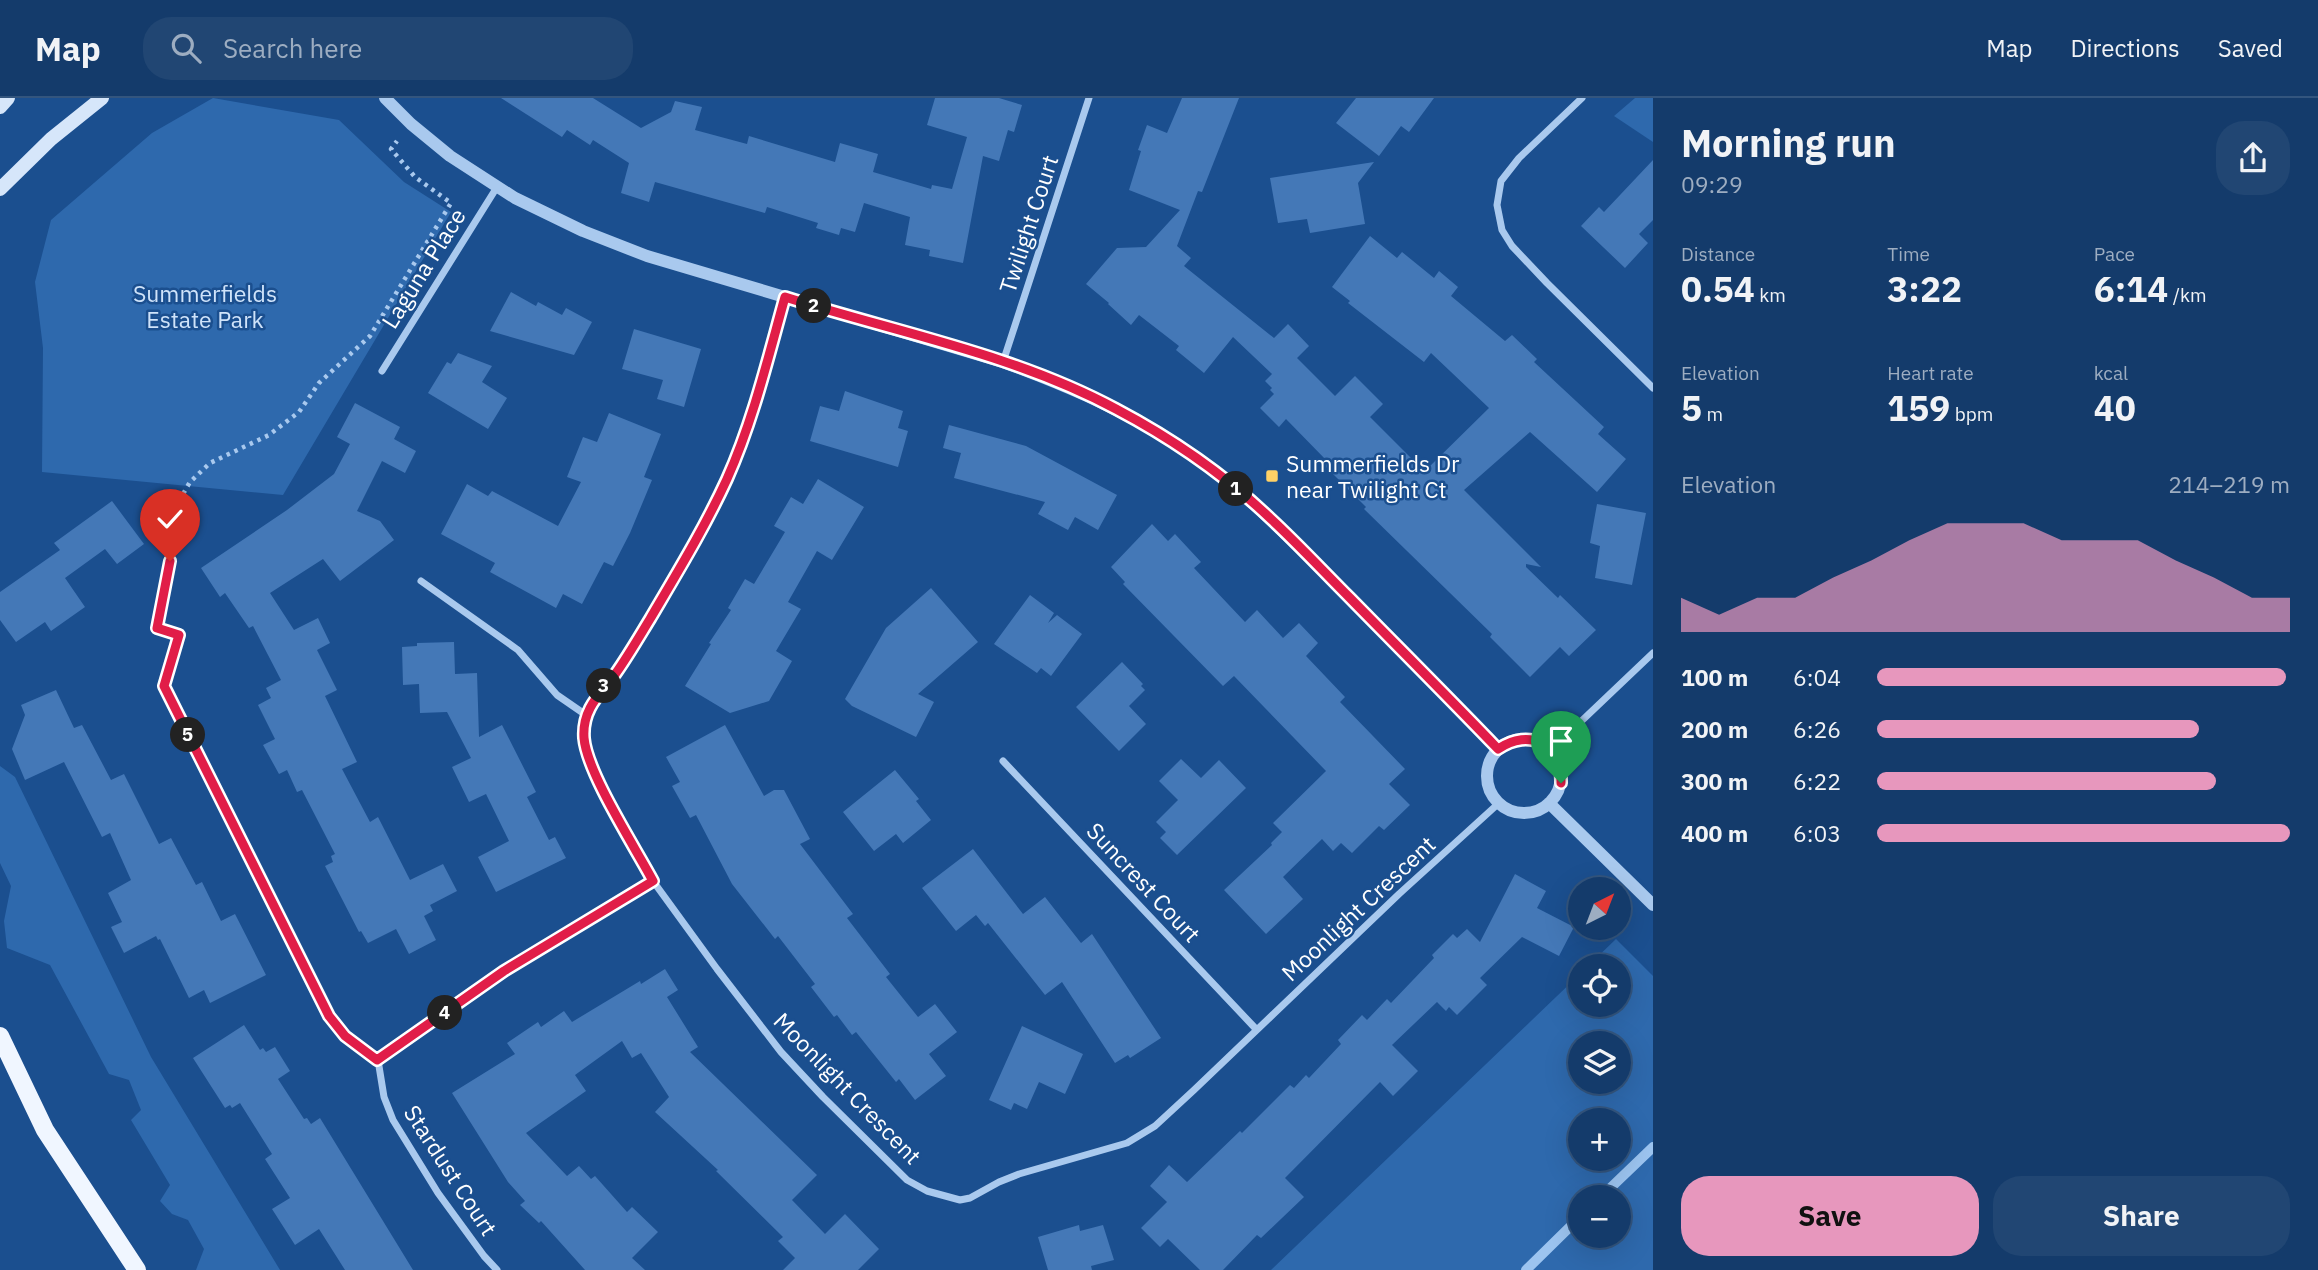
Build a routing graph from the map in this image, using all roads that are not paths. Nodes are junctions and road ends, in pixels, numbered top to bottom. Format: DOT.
graph roads {
  1 [pos="8,98"];
  2 [pos="102,98"];
  3 [pos="375,98"];
  4 [pos="1089,98"];
  5 [pos="1582,98"];
  6 [pos="388,102"];
  7 [pos="0,107"];
  8 [pos="497,187"];
  9 [pos="0,189"];
  10 [pos="785,297"];
  11 [pos="1003,362"];
  12 [pos="382,370"];
  13 [pos="1653,388"];
  14 [pos="421,581"];
  15 [pos="1653,653"];
  16 [pos="164,686"];
  17 [pos="586,715"];
  18 [pos="1498,749"];
  19 [pos="1551,750"];
  20 [pos="1003,761"];
  21 [pos="1499,803"];
  22 [pos="1549,803"];
  23 [pos="653,881"];
  24 [pos="1653,905"];
  25 [pos="1256,1029"];
  26 [pos="0,1036"];
  27 [pos="377,1060"];
  28 [pos="137,1270"];
  29 [pos="498,1270"];
  1 -- 7 [label="main road"];
  2 -- 9 [label="main road"];
  3 -- 6 [label="street"];
  4 -- 11 [label="street, Twilight Court"];
  5 -- 13 [label="street"];
  6 -- 8 [label="street"];
  8 -- 10 [label="street"];
  8 -- 12 [label="street, Laguna Place"];
  10 -- 11 [label="street"];
  10 -- 17 [label="street"];
  11 -- 18 [label="street"];
  14 -- 17 [label="street"];
  15 -- 19 [label="street"];
  16 -- 27 [label="street"];
  17 -- 23 [label="street, Moonlight Crescent"];
  18 -- 19 [label="street"];
  18 -- 21 [label="street"];
  19 -- 22 [label="street"];
  20 -- 25 [label="street, Suncrest Court"];
  21 -- 22 [label="street"];
  21 -- 25 [label="street, Moonlight Crescent"];
  22 -- 24 [label="street"];
  23 -- 25 [label="street, Moonlight Crescent"];
  23 -- 27 [label="street"];
  26 -- 28 [label="main road"];
  27 -- 29 [label="street, Stardust Court"];
}
